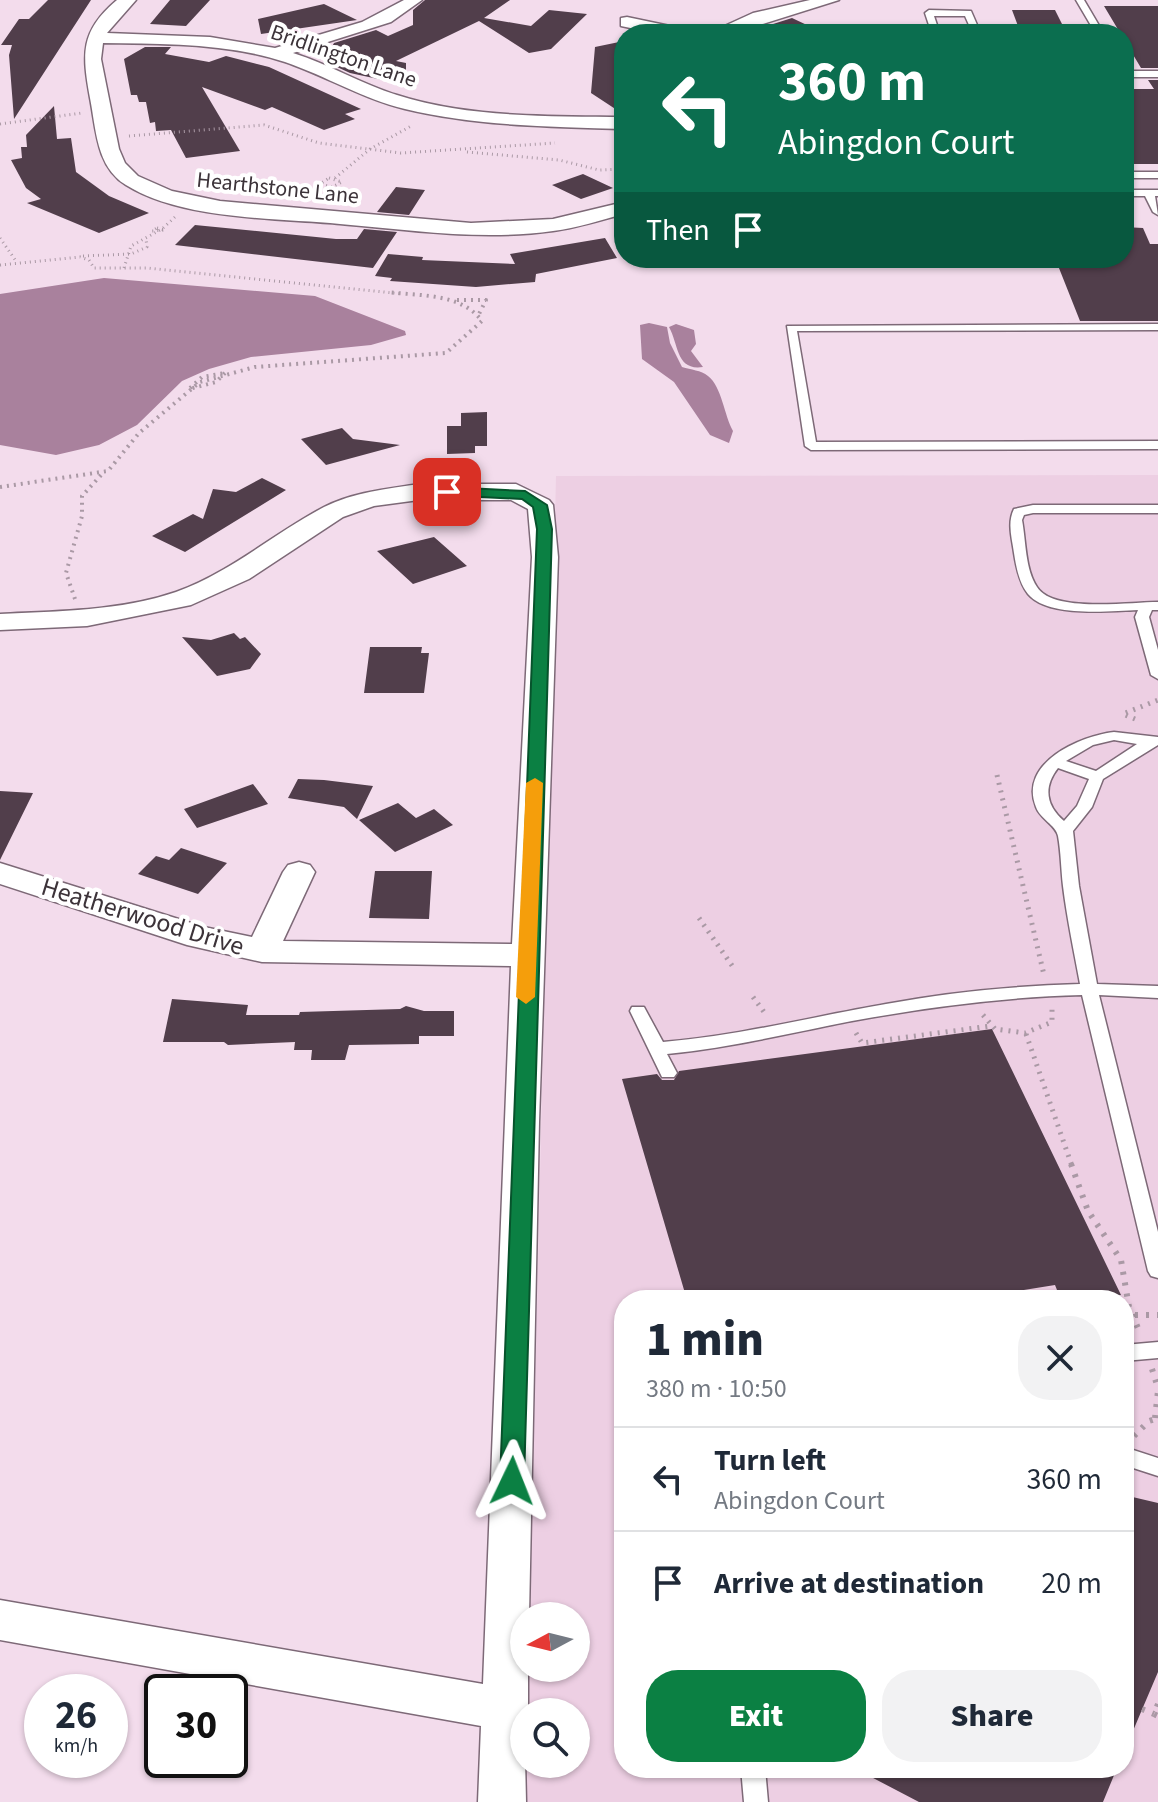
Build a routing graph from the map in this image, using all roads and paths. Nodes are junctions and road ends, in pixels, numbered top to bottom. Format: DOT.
graph roads {
  1 [pos="128,0"];
  2 [pos="414,0"];
  3 [pos="831,0"];
  4 [pos="1080,0"];
  5 [pos="627,22"];
  6 [pos="636,24"];
  7 [pos="741,24"];
  8 [pos="933,24"];
  9 [pos="973,24"];
  10 [pos="1094,24"];
  11 [pos="96,38"];
  12 [pos="276,54"];
  13 [pos="1134,74"];
  14 [pos="1158,74"];
  15 [pos="461,114"];
  16 [pos="614,123"];
  17 [pos="0,124"];
  18 [pos="106,134"];
  19 [pos="559,143"];
  20 [pos="370,149"];
  21 [pos="446,150"];
  22 [pos="614,169"];
  23 [pos="1134,175"];
  24 [pos="1158,175"];
  25 [pos="335,178"];
  26 [pos="1153,193"];
  27 [pos="194,203"];
  28 [pos="614,211"];
  29 [pos="1158,212"];
  30 [pos="0,238"];
  31 [pos="146,239"];
  32 [pos="9,255"];
  33 [pos="80,257"];
  34 [pos="17,262"];
  35 [pos="7,264"];
  36 [pos="0,265"];
  37 [pos="124,268"];
  38 [pos="452,300"];
  39 [pos="479,314"];
  40 [pos="1158,327"];
  41 [pos="1158,445"];
  42 [pos="102,474"];
  43 [pos="0,487"];
  44 [pos="1158,509"];
  45 [pos="1152,606"];
  46 [pos="74,619"];
  47 [pos="0,622"];
  48 [pos="1158,675"];
  49 [pos="1158,700"];
  50 [pos="1146,723"];
  51 [pos="1154,742"];
  52 [pos="1056,762"];
  53 [pos="997,775"];
  54 [pos="1097,777"];
  55 [pos="1065,830"];
  56 [pos="299,872"];
  57 [pos="0,873"];
  58 [pos="699,918"];
  59 [pos="262,951"];
  60 [pos="527,955"];
  61 [pos="733,967"];
  62 [pos="1047,990"];
  63 [pos="1089,990"];
  64 [pos="1158,992"];
  65 [pos="976,995"];
  66 [pos="638,1011"];
  67 [pos="991,1026"];
  68 [pos="853,1030"];
  69 [pos="1026,1034"];
  70 [pos="655,1048"];
  71 [pos="668,1073"];
  72 [pos="1158,1271"];
  73 [pos="1126,1290"];
  74 [pos="1135,1314"];
  75 [pos="1158,1315"];
  76 [pos="1158,1350"];
  77 [pos="1134,1352"];
  78 [pos="1158,1391"];
  79 [pos="1155,1418"];
  80 [pos="1134,1459"];
  81 [pos="1158,1467"];
  82 [pos="0,1620"];
  83 [pos="1158,1704"];
  84 [pos="505,1709"];
  85 [pos="1142,1709"];
  86 [pos="1156,1715"];
  87 [pos="754,1778"];
  88 [pos="502,1802"];
  89 [pos="756,1802"];
  1 -- 11 [label="street"];
  2 -- 12 [label="street"];
  3 -- 7 [label="street"];
  4 -- 10 [label="lane"];
  5 -- 6 [label="street"];
  8 -- 9 [label="lane"];
  11 -- 12 [label="street, Bridlington Lane"];
  11 -- 18 [label="street, Hearthstone Lane"];
  12 -- 15 [label="street, Bridlington Lane"];
  13 -- 14 [label="lane"];
  15 -- 16 [label="street, Bridlington Lane"];
  15 -- 20 [label="path"];
  17 -- 18 [label="path"];
  18 -- 20 [label="path"];
  18 -- 27 [label="street, Hearthstone Lane"];
  19 -- 21 [label="path"];
  20 -- 21 [label="path"];
  20 -- 25 [label="path"];
  21 -- 22 [label="path"];
  23 -- 24 [label="lane"];
  25 -- 25 [label="path"];
  26 -- 29 [label="lane"];
  27 -- 28 [label="street, Hearthstone Lane"];
  27 -- 31 [label="path"];
  30 -- 32 [label="path"];
  31 -- 33 [label="path"];
  31 -- 37 [label="path"];
  32 -- 34 [label="path"];
  32 -- 35 [label="path"];
  33 -- 34 [label="path"];
  33 -- 37 [label="path"];
  34 -- 35 [label="path"];
  35 -- 36 [label="path"];
  37 -- 38 [label="path"];
  38 -- 39 [label="path"];
  38 -- 39 [label="path"];
  39 -- 42 [label="path"];
  40 -- 41 [label="lane"];
  42 -- 43 [label="path"];
  42 -- 46 [label="path"];
  44 -- 45 [label="lane"];
  45 -- 48 [label="lane"];
  46 -- 47 [label="street"];
  46 -- 60 [label="street"];
  49 -- 50 [label="path"];
  51 -- 52 [label="lane"];
  51 -- 54 [label="lane"];
  52 -- 54 [label="lane"];
  52 -- 55 [label="lane"];
  53 -- 62 [label="path"];
  54 -- 55 [label="lane"];
  55 -- 63 [label="lane"];
  56 -- 59 [label="street"];
  57 -- 59 [label="street, Heatherwood Drive"];
  58 -- 61 [label="path"];
  59 -- 60 [label="street, Heatherwood Drive"];
  60 -- 84 [label="street"];
  62 -- 63 [label="lane"];
  62 -- 65 [label="lane"];
  62 -- 69 [label="path"];
  63 -- 64 [label="lane"];
  63 -- 72 [label="lane"];
  65 -- 67 [label="path"];
  65 -- 70 [label="lane"];
  66 -- 70 [label="lane"];
  67 -- 68 [label="path"];
  67 -- 69 [label="path"];
  69 -- 73 [label="path"];
  70 -- 71 [label="lane"];
  74 -- 75 [label="path"];
  76 -- 77 [label="lane"];
  78 -- 79 [label="path"];
  80 -- 81 [label="lane"];
  82 -- 84 [label="street"];
  83 -- 86 [label="path"];
  84 -- 88 [label="street"];
  85 -- 86 [label="path"];
  87 -- 89 [label="lane"];
}
